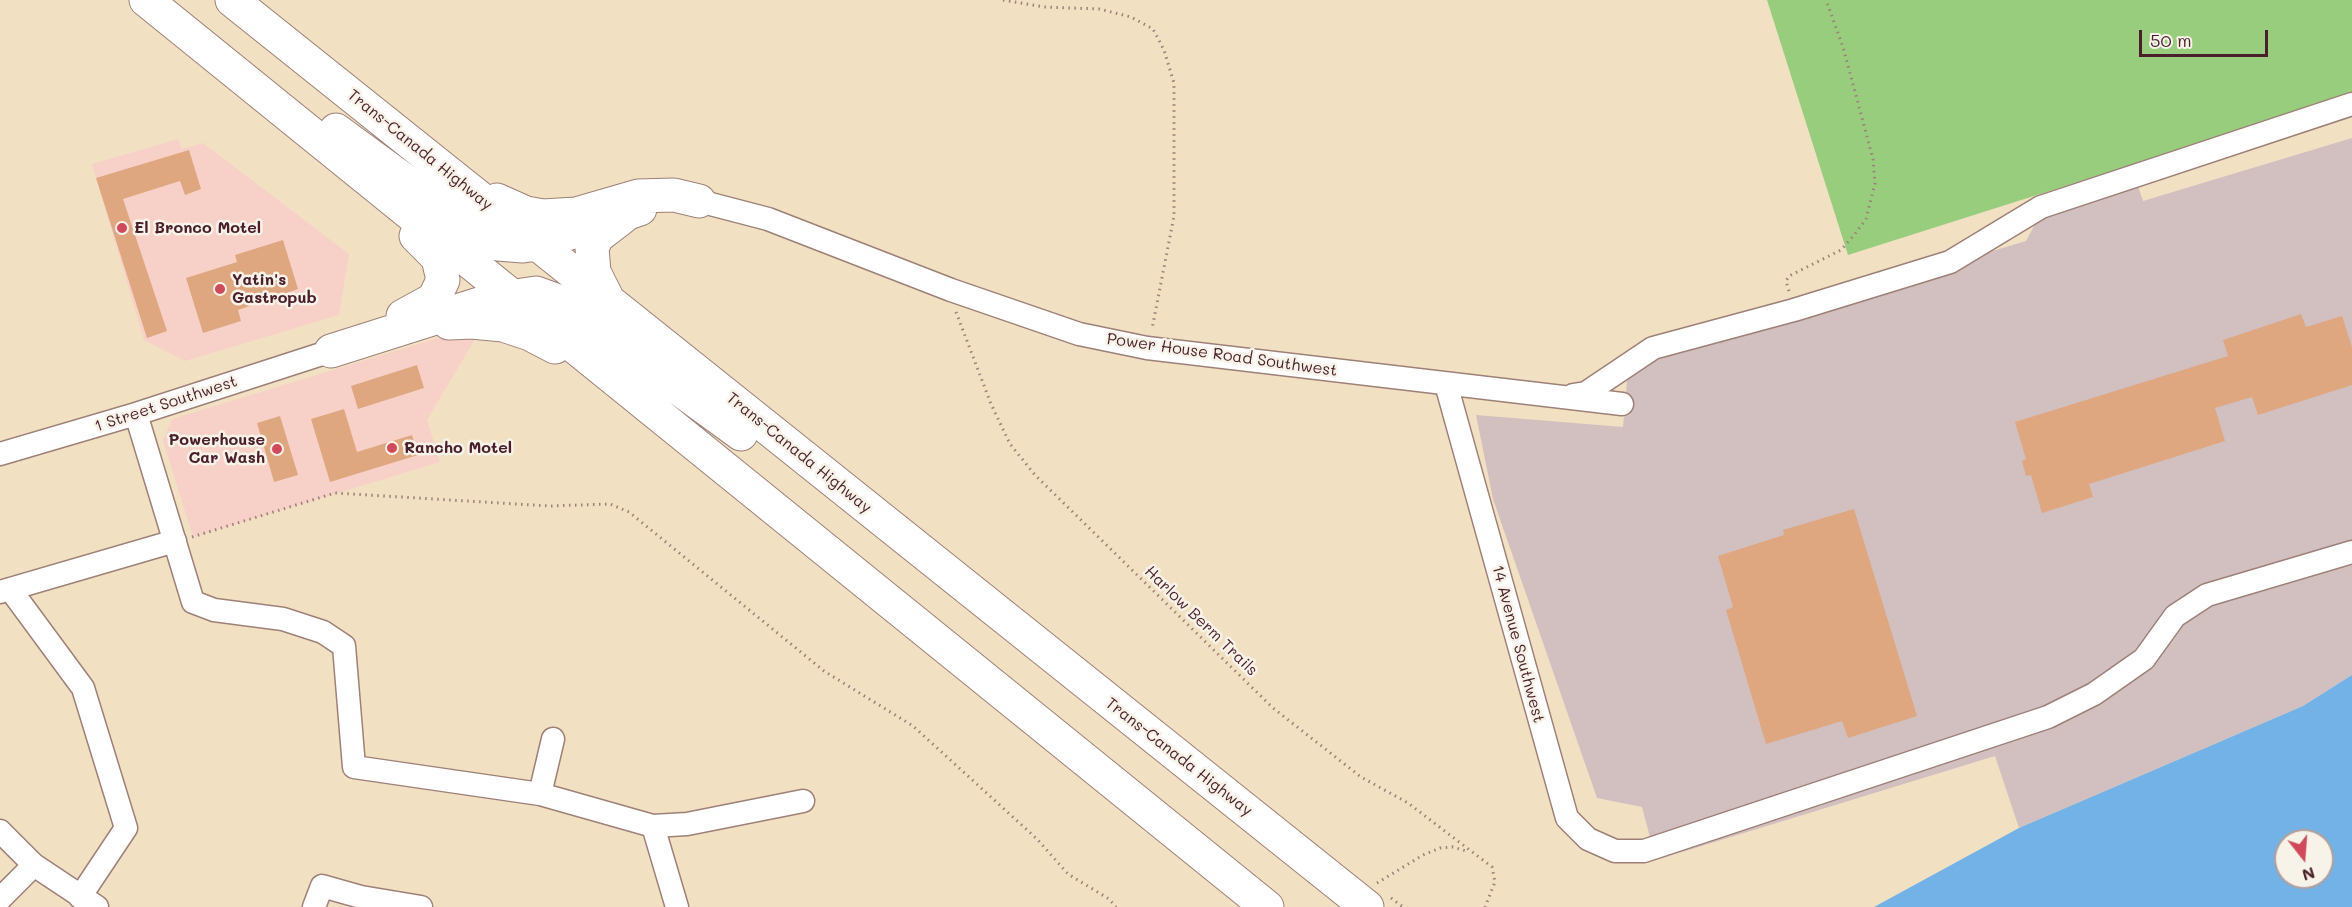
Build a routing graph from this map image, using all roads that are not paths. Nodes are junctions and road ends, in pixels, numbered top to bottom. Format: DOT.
graph roads {
  1 [pos="232,0"];
  2 [pos="149,3"];
  3 [pos="251,86"];
  4 [pos="2352,104"];
  5 [pos="457,179"];
  6 [pos="699,201"];
  7 [pos="640,209"];
  8 [pos="538,243"];
  9 [pos="509,295"];
  10 [pos="608,300"];
  11 [pos="332,351"];
  12 [pos="617,381"];
  13 [pos="1446,384"];
  14 [pos="1568,396"];
  15 [pos="1622,404"];
  16 [pos="136,414"];
  17 [pos="0,454"];
  18 [pos="175,541"];
  19 [pos="909,541"];
  20 [pos="2352,552"];
  21 [pos="5,591"];
  22 [pos="553,739"];
  23 [pos="540,794"];
  24 [pos="803,801"];
  25 [pos="653,826"];
  26 [pos="0,831"];
  27 [pos="34,865"];
  28 [pos="0,898"];
  29 [pos="1384,899"];
  30 [pos="88,902"];
  31 [pos="314,907"];
  32 [pos="421,907"];
  33 [pos="677,907"];
  34 [pos="1268,907"];
  1 -- 5 [label="highway, Trans-Canada Highway"];
  2 -- 3 [label="highway"];
  2 -- 8 [label="highway"];
  3 -- 9 [label="highway"];
  3 -- 11 [label="highway"];
  4 -- 14 [label="street"];
  5 -- 6 [label="highway"];
  5 -- 8 [label="highway, Trans-Canada Highway"];
  6 -- 7 [label="highway"];
  6 -- 13 [label="street, Power House Road Southwest"];
  7 -- 8 [label="highway"];
  7 -- 10 [label="highway"];
  8 -- 10 [label="highway, Trans-Canada Highway"];
  9 -- 11 [label="highway"];
  9 -- 12 [label="highway"];
  9 -- 19 [label="highway"];
  10 -- 19 [label="highway, Trans-Canada Highway"];
  11 -- 12 [label="highway"];
  11 -- 16 [label="street, 1 Street Southwest"];
  12 -- 34 [label="highway"];
  13 -- 14 [label="street, Power House Road Southwest"];
  13 -- 20 [label="street, 14 Avenue Southwest"];
  14 -- 15 [label="street, Power House Road Southwest"];
  16 -- 17 [label="street, 1 Street Southwest"];
  16 -- 18 [label="street"];
  18 -- 21 [label="street"];
  18 -- 23 [label="street"];
  19 -- 29 [label="highway, Trans-Canada Highway"];
  21 -- 30 [label="street"];
  22 -- 23 [label="street"];
  23 -- 25 [label="street"];
  24 -- 25 [label="street"];
  25 -- 33 [label="street"];
  26 -- 27 [label="street"];
  27 -- 28 [label="street"];
  27 -- 30 [label="street"];
  31 -- 32 [label="street"];
}
